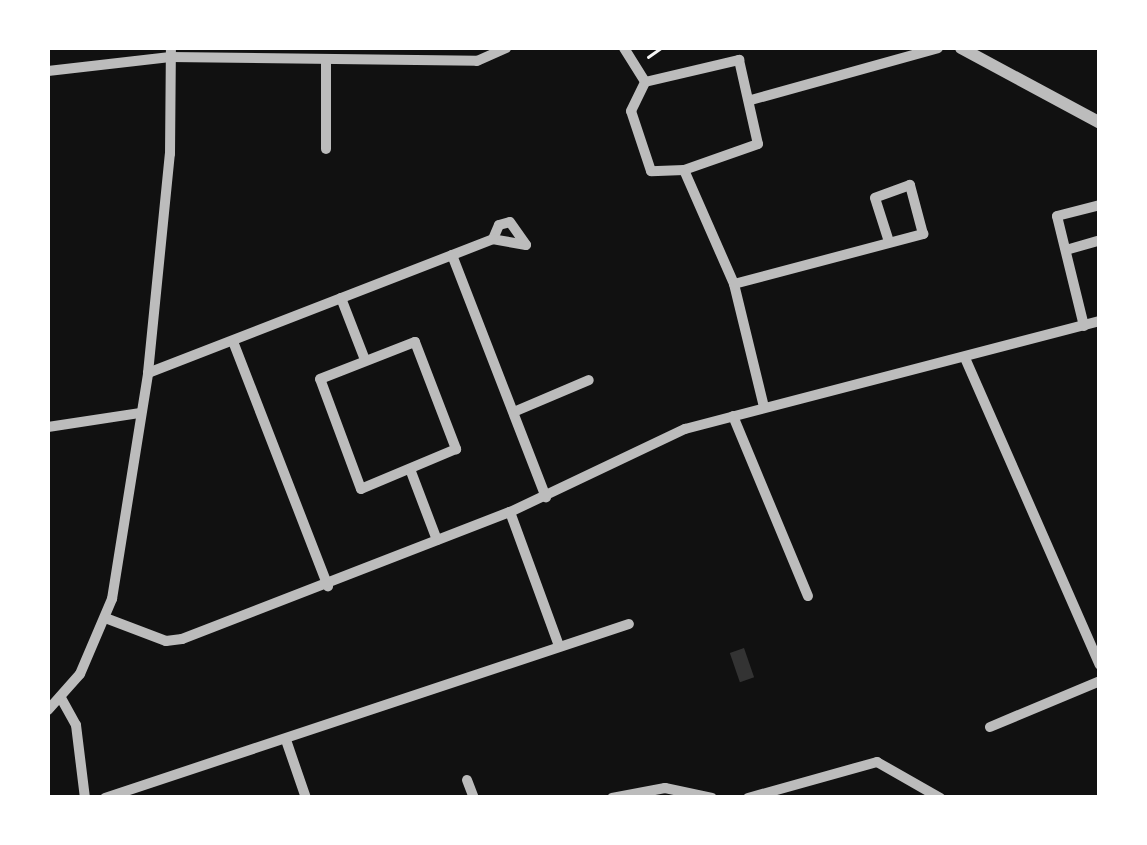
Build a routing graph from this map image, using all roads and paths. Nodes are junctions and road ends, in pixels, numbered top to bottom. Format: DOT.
graph roads {
  1 [pos="506,48"];
  2 [pos="624,48"];
  3 [pos="661,48"];
  4 [pos="938,48"];
  5 [pos="961,48"];
  6 [pos="170,52"];
  7 [pos="372,54"];
  8 [pos="326,60"];
  9 [pos="635,67"];
  10 [pos="48,71"];
  11 [pos="645,82"];
  12 [pos="752,100"];
  13 [pos="1100,123"];
  14 [pos="326,149"];
  15 [pos="684,170"];
  16 [pos="1100,205"];
  17 [pos="494,239"];
  18 [pos="1100,240"];
  19 [pos="889,242"];
  20 [pos="1066,250"];
  21 [pos="452,255"];
  22 [pos="734,284"];
  23 [pos="341,298"];
  24 [pos="1100,321"];
  25 [pos="1084,326"];
  26 [pos="234,344"];
  27 [pos="965,358"];
  28 [pos="365,360"];
  29 [pos="148,373"];
  30 [pos="589,380"];
  31 [pos="764,407"];
  32 [pos="516,411"];
  33 [pos="139,413"];
  34 [pos="733,416"];
  35 [pos="48,427"];
  36 [pos="410,469"];
  37 [pos="546,497"];
  38 [pos="510,512"];
  39 [pos="437,540"];
  40 [pos="328,586"];
  41 [pos="808,596"];
  42 [pos="108,619"];
  43 [pos="629,624"];
  44 [pos="559,646"];
  45 [pos="1100,666"];
  46 [pos="1100,681"];
  47 [pos="60,698"];
  48 [pos="48,710"];
  49 [pos="990,728"];
  50 [pos="286,740"];
  51 [pos="467,780"];
  52 [pos="85,798"];
  53 [pos="105,798"];
  54 [pos="306,798"];
  55 [pos="474,798"];
  56 [pos="612,798"];
  57 [pos="712,798"];
  58 [pos="748,798"];
  59 [pos="940,798"];
  1 -- 7 [label="street"];
  2 -- 9 [label="street"];
  3 -- 9 [label="path"];
  4 -- 12 [label="street"];
  5 -- 13 [label="street"];
  6 -- 8 [label="street"];
  6 -- 10 [label="street"];
  6 -- 29 [label="street"];
  7 -- 8 [label="street"];
  8 -- 14 [label="street"];
  9 -- 11 [label="street"];
  11 -- 12 [label="street"];
  11 -- 15 [label="street"];
  12 -- 15 [label="street"];
  15 -- 22 [label="street"];
  16 -- 20 [label="street"];
  17 -- 21 [label="street"];
  18 -- 20 [label="street"];
  19 -- 19 [label="street"];
  19 -- 22 [label="street"];
  20 -- 25 [label="street"];
  21 -- 23 [label="street"];
  21 -- 32 [label="street"];
  22 -- 31 [label="street"];
  23 -- 26 [label="street"];
  23 -- 28 [label="street"];
  24 -- 25 [label="street"];
  25 -- 27 [label="street"];
  26 -- 29 [label="street"];
  26 -- 40 [label="street"];
  27 -- 31 [label="street"];
  27 -- 45 [label="street"];
  28 -- 36 [label="street"];
  28 -- 36 [label="street"];
  29 -- 33 [label="street"];
  30 -- 32 [label="street"];
  31 -- 34 [label="street"];
  32 -- 37 [label="street"];
  33 -- 35 [label="street"];
  33 -- 42 [label="street"];
  34 -- 37 [label="street"];
  34 -- 41 [label="street"];
  36 -- 39 [label="street"];
  37 -- 38 [label="street"];
  38 -- 39 [label="street"];
  38 -- 44 [label="street"];
  39 -- 40 [label="street"];
  40 -- 42 [label="street"];
  42 -- 47 [label="street"];
  43 -- 44 [label="street"];
  44 -- 50 [label="street"];
  46 -- 49 [label="street"];
  47 -- 48 [label="street"];
  47 -- 52 [label="street"];
  50 -- 53 [label="street"];
  50 -- 54 [label="street"];
  51 -- 55 [label="street"];
  56 -- 57 [label="street"];
  58 -- 59 [label="street"];
}
